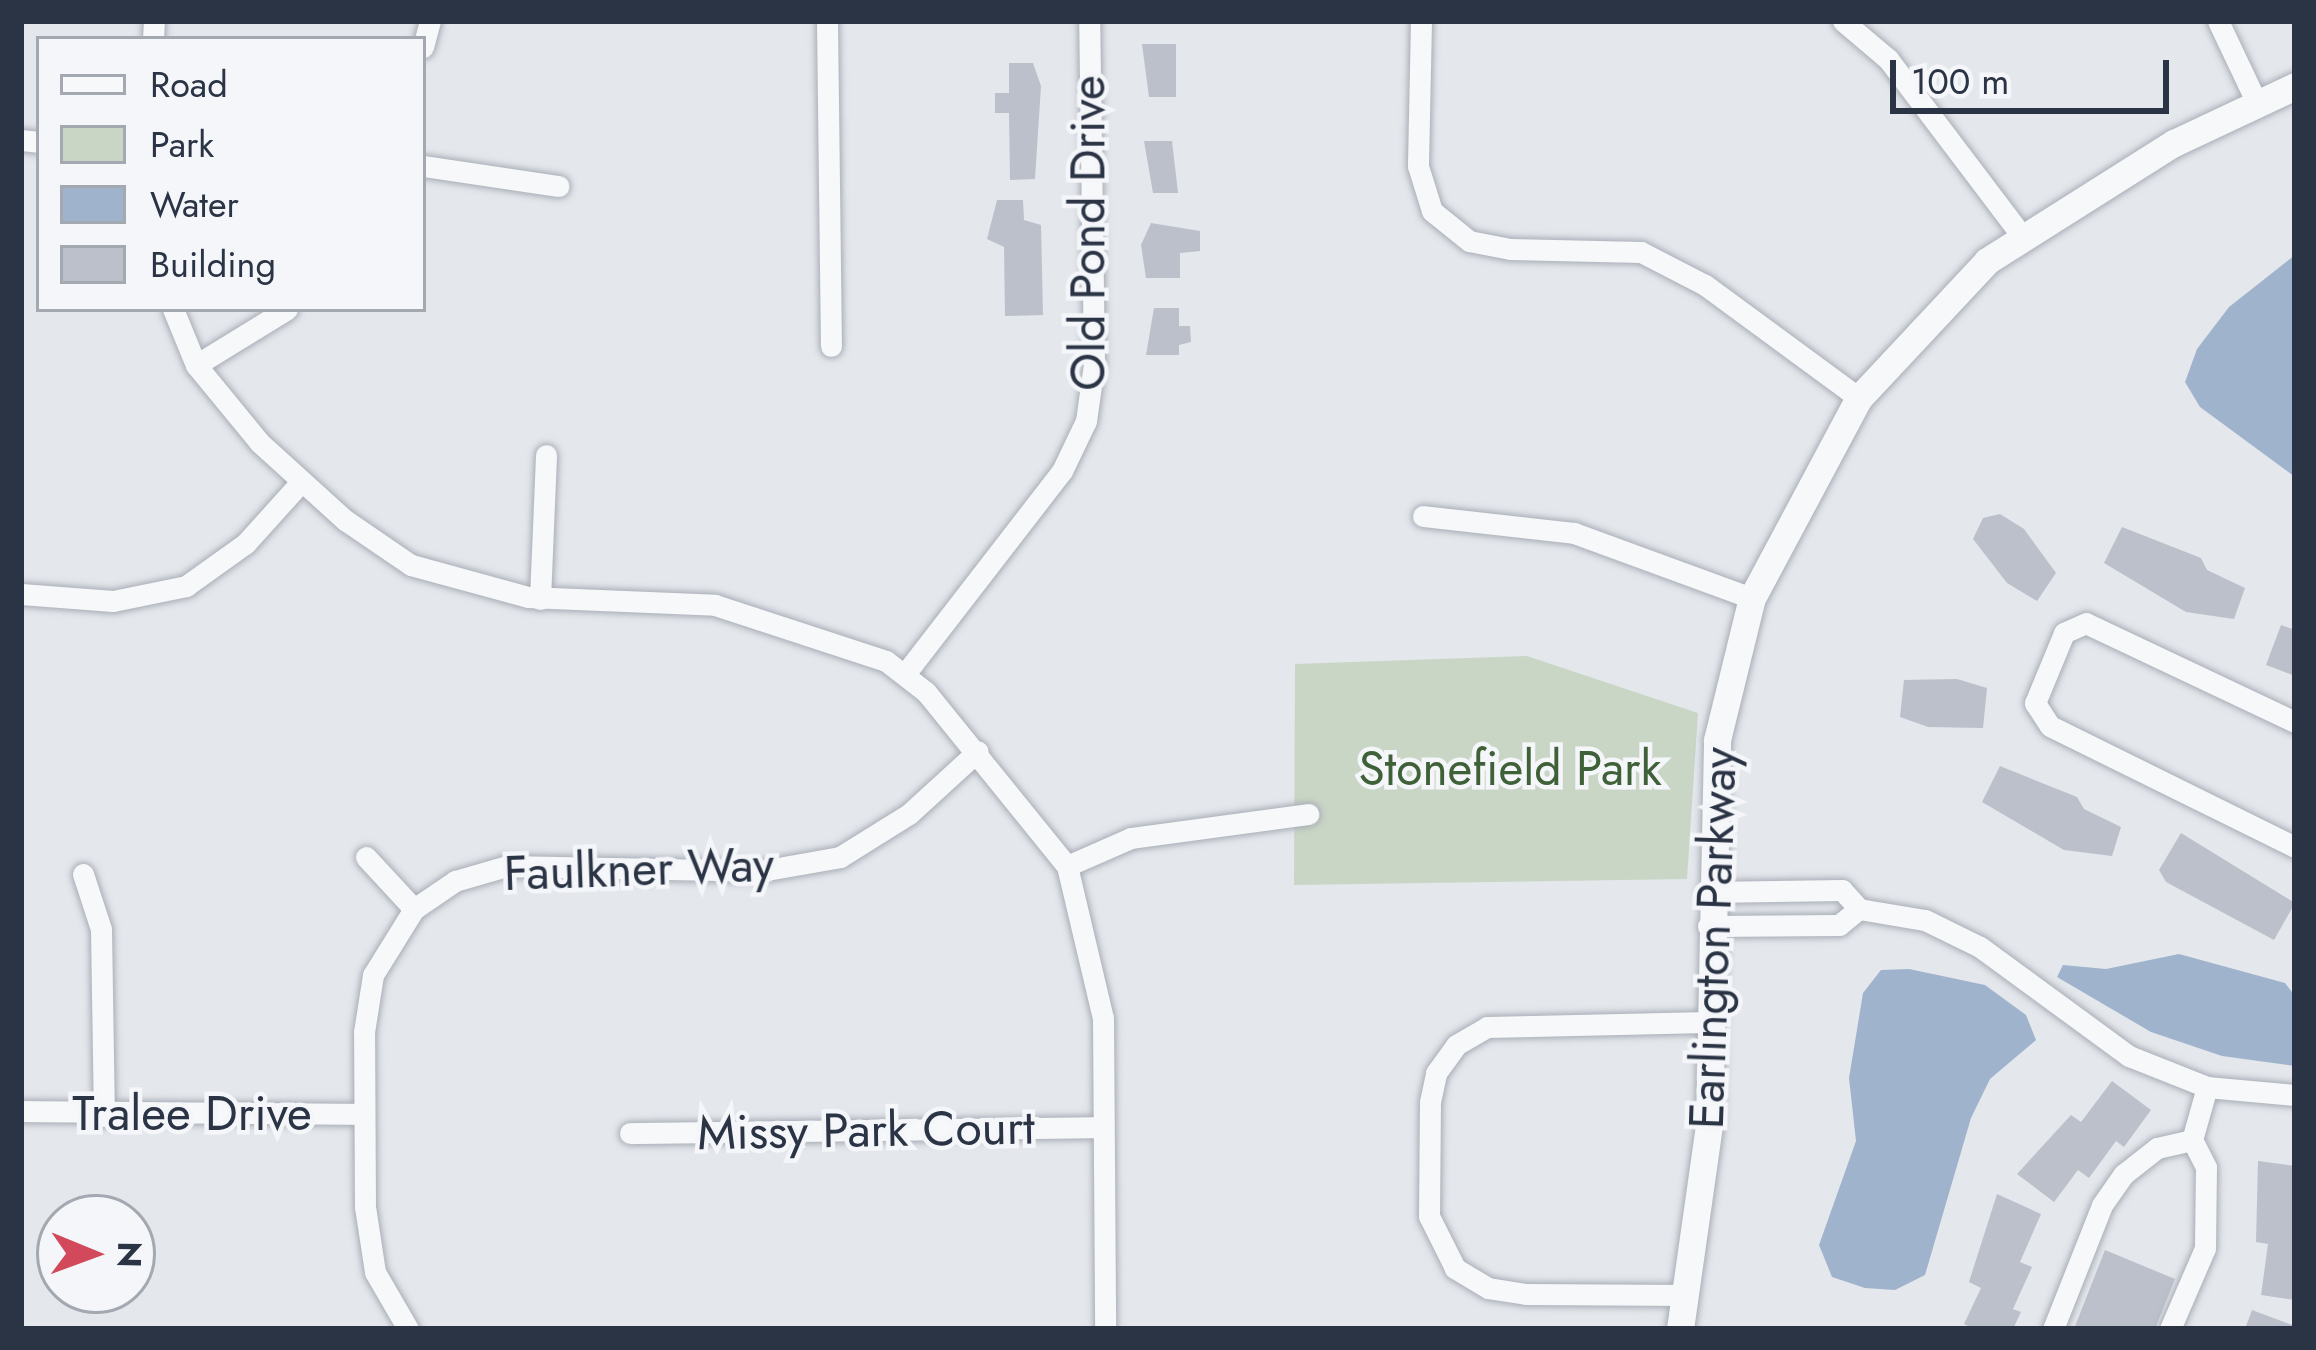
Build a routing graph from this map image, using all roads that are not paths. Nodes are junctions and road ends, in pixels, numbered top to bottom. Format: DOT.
graph roads {
  1 [pos="827,21"];
  2 [pos="1089,21"];
  3 [pos="1421,21"];
  4 [pos="1843,21"];
  5 [pos="2218,21"];
  6 [pos="2295,86"];
  7 [pos="2256,100"];
  8 [pos="426,166"];
  9 [pos="559,186"];
  10 [pos="2022,236"];
  11 [pos="174,312"];
  12 [pos="282,312"];
  13 [pos="831,346"];
  14 [pos="196,365"];
  15 [pos="1859,398"];
  16 [pos="546,455"];
  17 [pos="300,483"];
  18 [pos="1423,516"];
  19 [pos="21,594"];
  20 [pos="540,598"];
  21 [pos="1752,598"];
  22 [pos="905,674"];
  23 [pos="2295,722"];
  24 [pos="979,751"];
  25 [pos="1308,814"];
  26 [pos="2295,848"];
  27 [pos="366,857"];
  28 [pos="1066,866"];
  29 [pos="83,874"];
  30 [pos="1708,892"];
  31 [pos="414,909"];
  32 [pos="1859,909"];
  33 [pos="1708,926"];
  34 [pos="1708,1022"];
  35 [pos="2206,1087"];
  36 [pos="2295,1094"];
  37 [pos="21,1111"];
  38 [pos="363,1114"];
  39 [pos="104,1116"];
  40 [pos="1102,1127"];
  41 [pos="630,1133"];
  42 [pos="2192,1141"];
  43 [pos="1687,1295"];
  44 [pos="408,1329"];
  45 [pos="1105,1329"];
  46 [pos="1680,1329"];
  47 [pos="2053,1329"];
  48 [pos="2170,1329"];
  1 -- 13 [label="street"];
  2 -- 22 [label="street, Old Pond Drive"];
  3 -- 15 [label="street"];
  4 -- 10 [label="street"];
  5 -- 7 [label="street"];
  6 -- 7 [label="street, Earlington Parkway"];
  7 -- 10 [label="street, Earlington Parkway"];
  8 -- 9 [label="street"];
  10 -- 15 [label="street, Earlington Parkway"];
  11 -- 14 [label="street"];
  12 -- 14 [label="street"];
  14 -- 17 [label="street"];
  15 -- 21 [label="street, Earlington Parkway"];
  16 -- 20 [label="street"];
  17 -- 19 [label="street"];
  17 -- 20 [label="street"];
  18 -- 21 [label="street"];
  20 -- 22 [label="street"];
  21 -- 30 [label="street, Earlington Parkway"];
  22 -- 24 [label="street"];
  23 -- 26 [label="street"];
  24 -- 28 [label="street"];
  24 -- 31 [label="street, Faulkner Way"];
  25 -- 28 [label="street"];
  27 -- 31 [label="street"];
  28 -- 40 [label="street"];
  29 -- 39 [label="street"];
  30 -- 32 [label="street"];
  30 -- 33 [label="street, Earlington Parkway"];
  31 -- 38 [label="street"];
  32 -- 33 [label="street"];
  32 -- 35 [label="street"];
  33 -- 34 [label="street, Earlington Parkway"];
  34 -- 43 [label="street, Earlington Parkway"];
  34 -- 43 [label="street"];
  35 -- 36 [label="street"];
  35 -- 42 [label="street"];
  37 -- 39 [label="street, Tralee Drive"];
  38 -- 39 [label="street, Tralee Drive"];
  38 -- 44 [label="street"];
  40 -- 41 [label="street, Missy Park Court"];
  40 -- 45 [label="street"];
  42 -- 47 [label="street"];
  42 -- 48 [label="street"];
  43 -- 46 [label="street, Earlington Parkway"];
}
